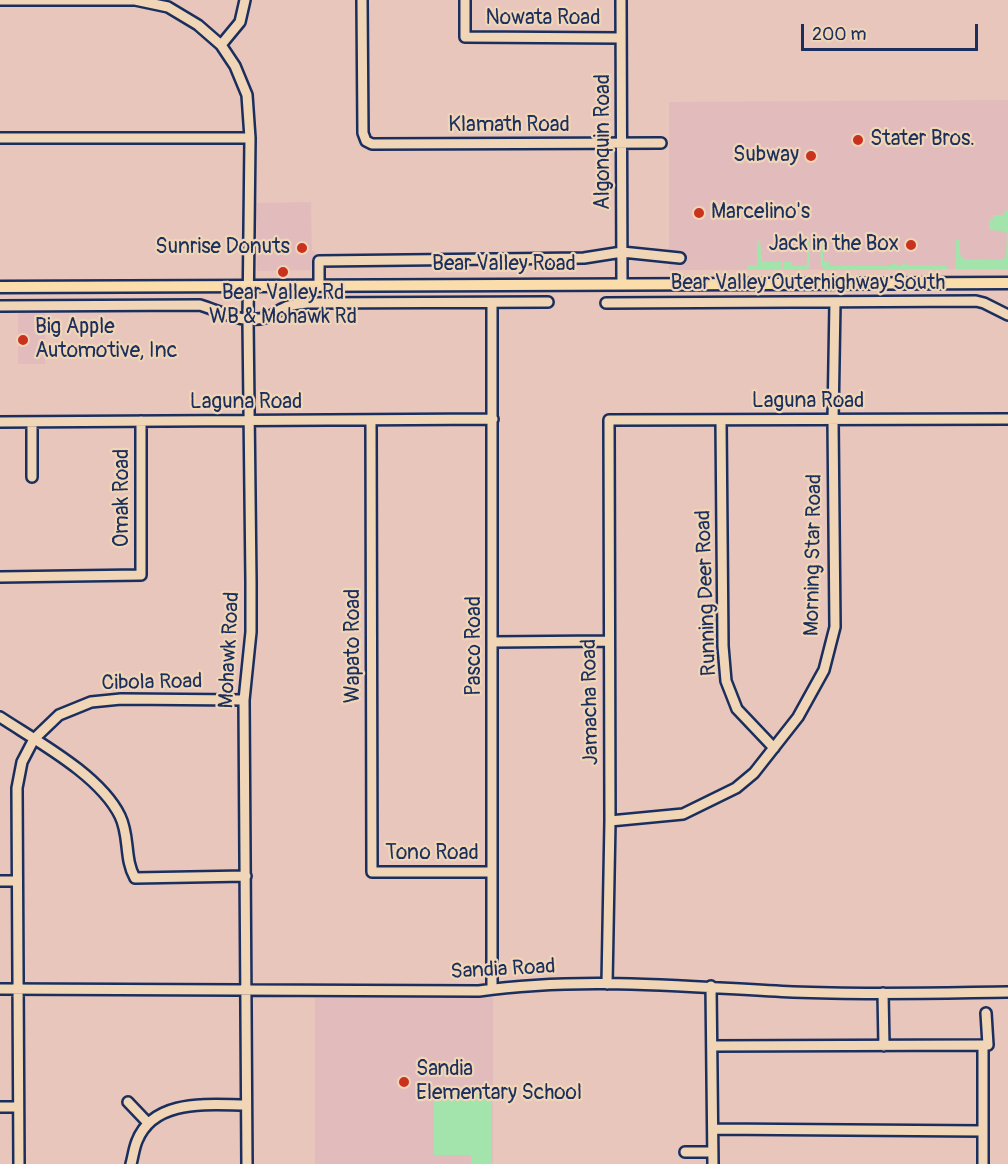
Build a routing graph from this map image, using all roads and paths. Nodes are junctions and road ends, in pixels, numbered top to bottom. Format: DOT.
graph roads {
  1 [pos="0,0"];
  2 [pos="244,0"];
  3 [pos="362,0"];
  4 [pos="465,0"];
  5 [pos="621,0"];
  6 [pos="621,38"];
  7 [pos="221,45"];
  8 [pos="0,138"];
  9 [pos="250,138"];
  10 [pos="621,143"];
  11 [pos="661,143"];
  12 [pos="622,252"];
  13 [pos="680,258"];
  14 [pos="1008,283"];
  15 [pos="622,284"];
  16 [pos="319,286"];
  17 [pos="0,287"];
  18 [pos="250,287"];
  19 [pos="548,302"];
  20 [pos="835,302"];
  21 [pos="492,303"];
  22 [pos="606,303"];
  23 [pos="0,306"];
  24 [pos="1008,315"];
  25 [pos="248,320"];
  26 [pos="493,419"];
  27 [pos="1008,419"];
  28 [pos="609,420"];
  29 [pos="833,420"];
  30 [pos="249,421"];
  31 [pos="371,421"];
  32 [pos="721,421"];
  33 [pos="0,422"];
  34 [pos="32,422"];
  35 [pos="141,422"];
  36 [pos="32,477"];
  37 [pos="0,577"];
  38 [pos="493,642"];
  39 [pos="608,642"];
  40 [pos="244,700"];
  41 [pos="0,717"];
  42 [pos="34,739"];
  43 [pos="774,748"];
  44 [pos="610,821"];
  45 [pos="372,872"];
  46 [pos="492,872"];
  47 [pos="246,876"];
  48 [pos="0,881"];
  49 [pos="17,881"];
  50 [pos="607,984"];
  51 [pos="711,986"];
  52 [pos="492,988"];
  53 [pos="0,989"];
  54 [pos="18,989"];
  55 [pos="246,989"];
  56 [pos="1008,992"];
  57 [pos="883,993"];
  58 [pos="986,1013"];
  59 [pos="712,1046"];
  60 [pos="884,1046"];
  61 [pos="983,1046"];
  62 [pos="128,1102"];
  63 [pos="246,1105"];
  64 [pos="0,1107"];
  65 [pos="18,1107"];
  66 [pos="148,1123"];
  67 [pos="713,1130"];
  68 [pos="983,1131"];
  69 [pos="685,1152"];
  70 [pos="713,1152"];
  71 [pos="19,1164"];
  72 [pos="131,1164"];
  73 [pos="247,1164"];
  74 [pos="713,1164"];
  75 [pos="984,1164"];
  1 -- 7 [label="street, Mohawk Road"];
  2 -- 7 [label="street"];
  3 -- 10 [label="street, Klamath Road"];
  4 -- 6 [label="street, Nowata Road"];
  5 -- 6 [label="street, Algonquin Road"];
  6 -- 10 [label="street, Algonquin Road"];
  7 -- 9 [label="street, Mohawk Road"];
  8 -- 9 [label="street"];
  9 -- 18 [label="street, Mohawk Road"];
  10 -- 11 [label="street, Klamath Road"];
  10 -- 12 [label="street, Algonquin Road"];
  12 -- 13 [label="street"];
  12 -- 15 [label="street, Algonquin Road"];
  12 -- 16 [label="street"];
  14 -- 15 [label="main road, Bear Valley Road"];
  15 -- 16 [label="main road, Bear Valley Road"];
  16 -- 18 [label="main road, Bear Valley Road"];
  17 -- 18 [label="main road, Bear Valley Road"];
  18 -- 25 [label="street, Mohawk Road"];
  19 -- 21 [label="street"];
  20 -- 22 [label="street, Bear Valley Outerhighway South"];
  20 -- 24 [label="street, Bear Valley Outerhighway South"];
  20 -- 29 [label="street, Morning Star Road"];
  21 -- 25 [label="street"];
  21 -- 26 [label="street, Pasco Road"];
  23 -- 25 [label="street"];
  25 -- 30 [label="street, Mohawk Road"];
  26 -- 31 [label="street, Laguna Road"];
  26 -- 38 [label="street, Pasco Road"];
  27 -- 29 [label="street, Laguna Road"];
  28 -- 32 [label="street, Laguna Road"];
  28 -- 39 [label="street, Jamacha Road"];
  29 -- 32 [label="street, Laguna Road"];
  29 -- 43 [label="street, Morning Star Road"];
  30 -- 31 [label="street, Laguna Road"];
  30 -- 35 [label="street, Laguna Road"];
  30 -- 40 [label="street, Mohawk Road"];
  31 -- 45 [label="street, Wapato Road"];
  32 -- 43 [label="street, Running Deer Road"];
  33 -- 34 [label="street, Laguna Road"];
  34 -- 35 [label="street, Laguna Road"];
  34 -- 36 [label="street"];
  35 -- 37 [label="street, Omak Road"];
  38 -- 39 [label="street"];
  38 -- 46 [label="street, Pasco Road"];
  39 -- 44 [label="street, Jamacha Road"];
  40 -- 42 [label="street, Cibola Road"];
  40 -- 47 [label="street, Mohawk Road"];
  41 -- 42 [label="street"];
  42 -- 47 [label="street"];
  42 -- 49 [label="street, Cibola Road"];
  43 -- 44 [label="street, Morning Star Road"];
  44 -- 50 [label="street, Jamacha Road"];
  45 -- 46 [label="street, Tono Road"];
  46 -- 52 [label="street, Pasco Road"];
  47 -- 55 [label="street, Mohawk Road"];
  48 -- 49 [label="street"];
  49 -- 54 [label="street, Cibola Road"];
  50 -- 51 [label="street, Sandia Road"];
  50 -- 52 [label="street, Sandia Road"];
  51 -- 57 [label="street, Sandia Road"];
  51 -- 59 [label="street"];
  52 -- 55 [label="street, Sandia Road"];
  53 -- 54 [label="street, Sandia Road"];
  54 -- 55 [label="street, Sandia Road"];
  54 -- 65 [label="street, Cibola Road"];
  55 -- 63 [label="street, Mohawk Road"];
  56 -- 57 [label="street, Sandia Road"];
  57 -- 60 [label="street"];
  58 -- 61 [label="street"];
  59 -- 60 [label="street"];
  59 -- 67 [label="street"];
  60 -- 61 [label="street"];
  61 -- 68 [label="street"];
  62 -- 66 [label="street"];
  63 -- 66 [label="street"];
  63 -- 73 [label="street, Mohawk Road"];
  64 -- 65 [label="street"];
  65 -- 71 [label="street, Cibola Road"];
  66 -- 72 [label="street"];
  67 -- 68 [label="street"];
  67 -- 70 [label="street"];
  68 -- 75 [label="street"];
  69 -- 70 [label="street"];
  70 -- 74 [label="street"];
}
